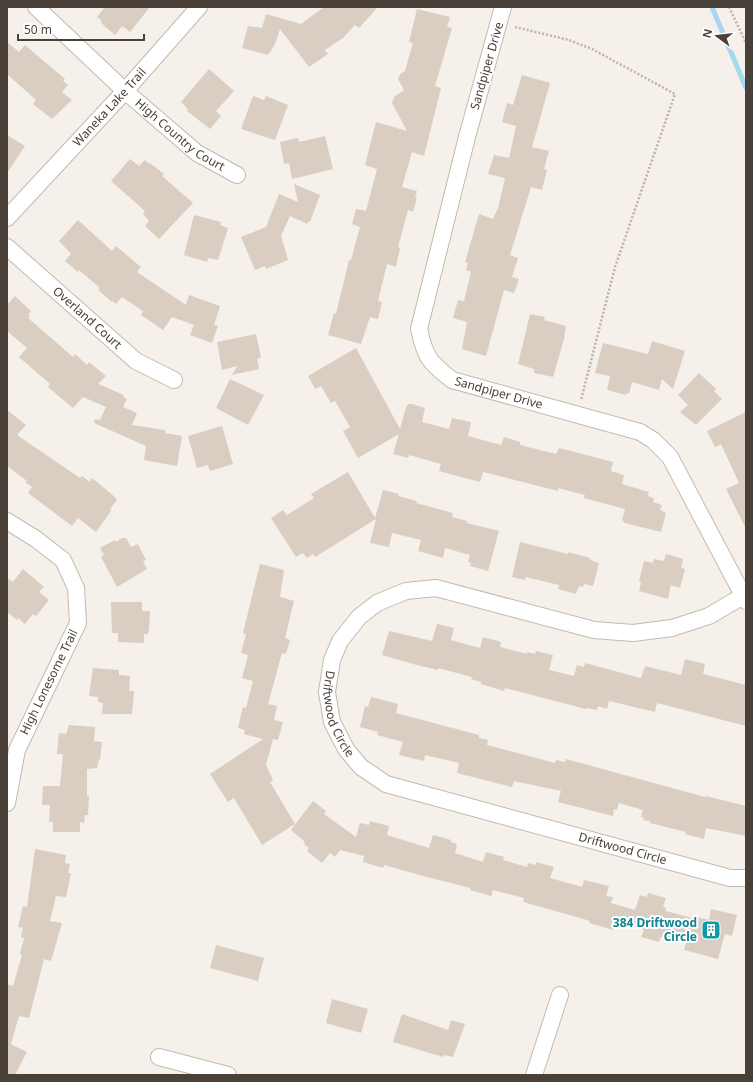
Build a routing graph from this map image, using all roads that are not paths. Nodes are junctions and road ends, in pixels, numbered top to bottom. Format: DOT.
graph roads {
  1 [pos="36,7"];
  2 [pos="199,7"];
  3 [pos="503,7"];
  4 [pos="125,91"];
  5 [pos="237,176"];
  6 [pos="13,204"];
  7 [pos="7,218"];
  8 [pos="7,247"];
  9 [pos="174,380"];
  10 [pos="7,521"];
  11 [pos="744,599"];
  12 [pos="7,803"];
  13 [pos="746,878"];
  14 [pos="560,995"];
  15 [pos="159,1057"];
  16 [pos="228,1075"];
  17 [pos="534,1075"];
  1 -- 4 [label="street, High Country Court"];
  2 -- 4 [label="street, Waneka Lake Trail"];
  3 -- 11 [label="street, Sandpiper Drive"];
  4 -- 5 [label="street, High Country Court"];
  4 -- 6 [label="street, Waneka Lake Trail"];
  6 -- 7 [label="street, Waneka Lake Trail"];
  8 -- 9 [label="street, Overland Court"];
  10 -- 12 [label="street, High Lonesome Trail"];
  11 -- 13 [label="street, Driftwood Circle"];
  14 -- 17 [label="street"];
  15 -- 16 [label="street"];
}
